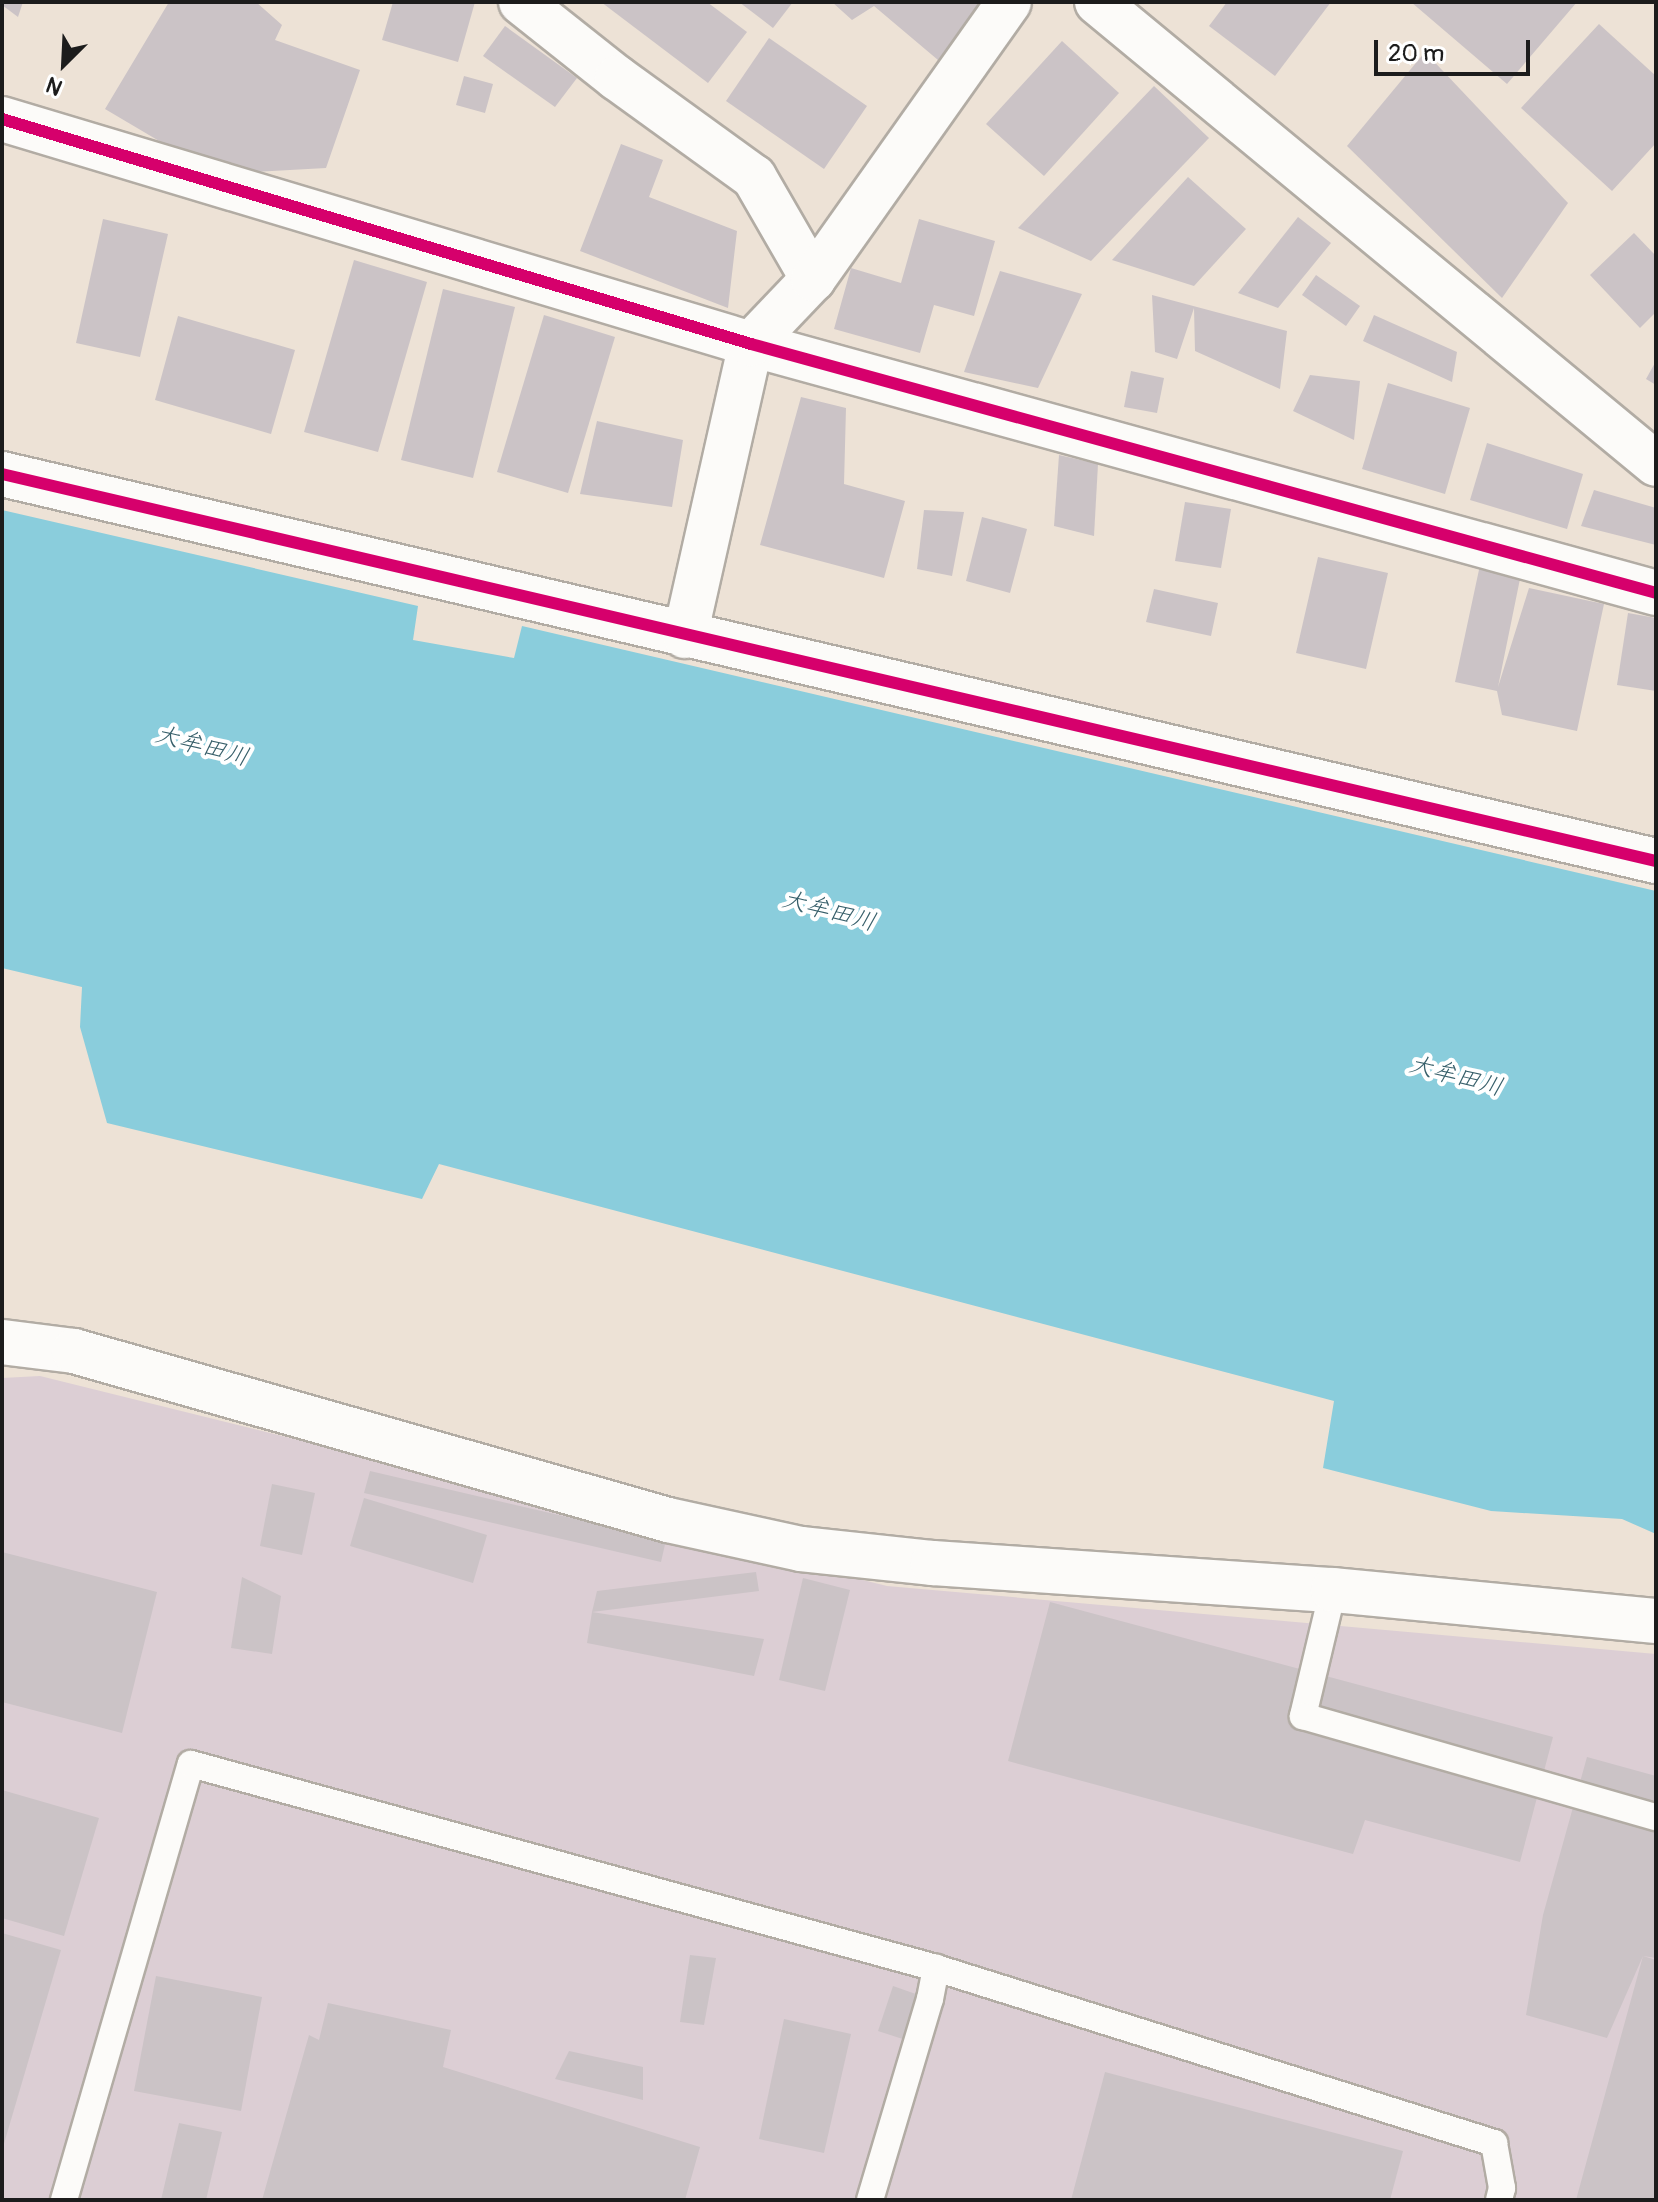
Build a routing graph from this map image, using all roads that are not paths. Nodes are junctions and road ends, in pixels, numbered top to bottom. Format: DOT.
graph roads {
  1 [pos="521,2"];
  2 [pos="1009,2"];
  3 [pos="1097,2"];
  4 [pos="2,119"];
  5 [pos="813,279"];
  6 [pos="751,344"];
  7 [pos="1656,464"];
  8 [pos="2,474"];
  9 [pos="1656,593"];
  10 [pos="685,636"];
  11 [pos="1656,861"];
  12 [pos="2,1342"];
  13 [pos="1333,1590"];
  14 [pos="1656,1621"];
  15 [pos="1656,1817"];
  16 [pos="936,1968"];
  17 [pos="64,2200"];
  18 [pos="870,2200"];
  19 [pos="1499,2200"];
  1 -- 5 [label="street"];
  2 -- 5 [label="street"];
  3 -- 7 [label="street"];
  4 -- 6 [label="street"];
  5 -- 6 [label="street"];
  6 -- 9 [label="street"];
  6 -- 10 [label="street"];
  8 -- 10 [label="street"];
  10 -- 11 [label="street"];
  12 -- 13 [label="street"];
  13 -- 14 [label="street"];
  13 -- 15 [label="lane"];
  16 -- 17 [label="lane"];
  16 -- 18 [label="lane"];
  16 -- 19 [label="lane"];
}
